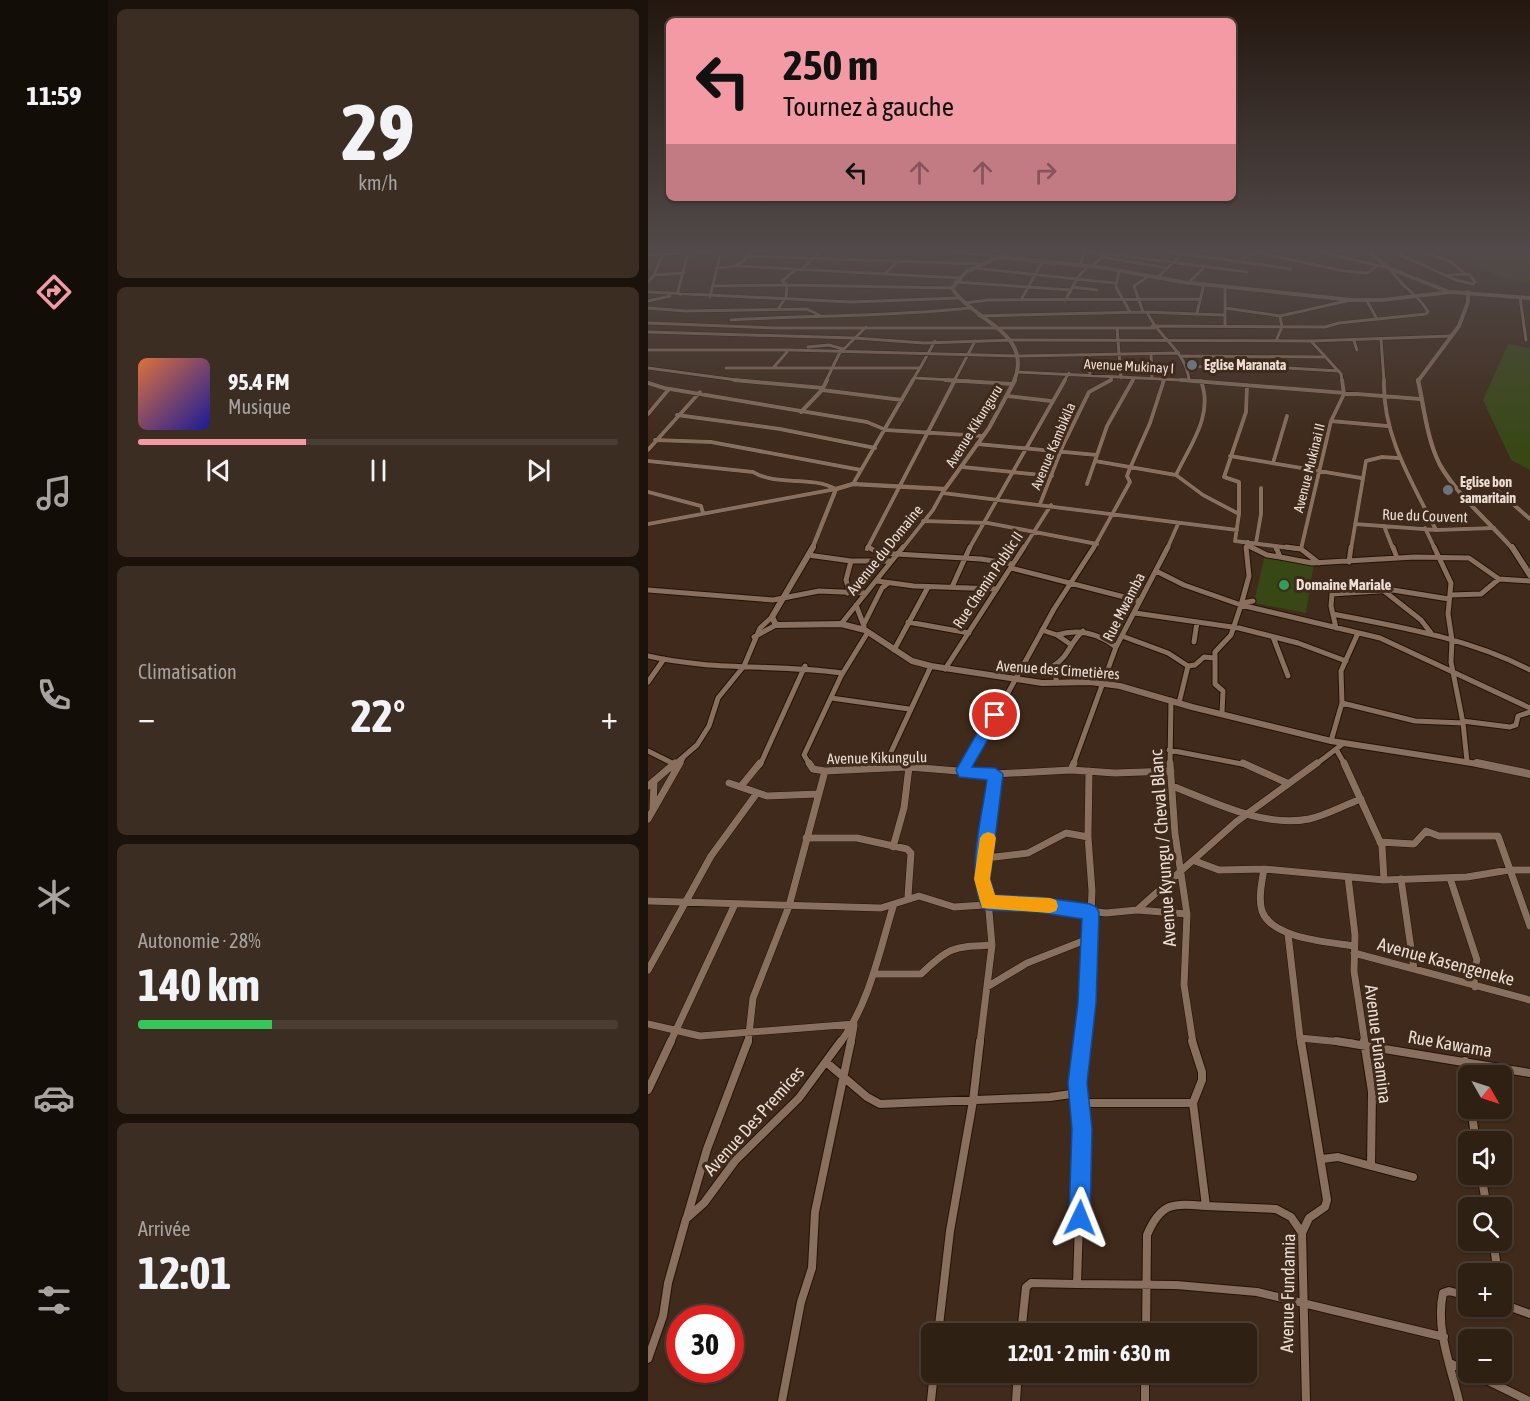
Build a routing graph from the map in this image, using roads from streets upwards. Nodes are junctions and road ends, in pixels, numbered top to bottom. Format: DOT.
graph roads {
  1 [pos="790,316"];
  2 [pos="796,316"];
  3 [pos="869,316"];
  4 [pos="980,316"];
  5 [pos="1147,316"];
  6 [pos="1224,316"];
  7 [pos="1280,316"];
  8 [pos="1418,316"];
  9 [pos="1462,316"];
  10 [pos="1522,316"];
  11 [pos="1377,319"];
  12 [pos="731,320"];
  13 [pos="648,322"];
  14 [pos="1225,326"];
  15 [pos="730,327"];
  16 [pos="866,327"];
  17 [pos="871,327"];
  18 [pos="1153,327"];
  19 [pos="1282,327"];
  20 [pos="788,328"];
  21 [pos="1117,328"];
  22 [pos="998,329"];
  23 [pos="648,332"];
  24 [pos="733,335"];
  25 [pos="794,336"];
  26 [pos="1451,336"];
  27 [pos="854,338"];
  28 [pos="1381,339"];
  29 [pos="1010,340"];
  30 [pos="1526,340"];
  31 [pos="935,341"];
  32 [pos="975,341"];
  33 [pos="1276,341"];
  34 [pos="1311,341"];
  35 [pos="1354,341"];
  36 [pos="1118,342"];
  37 [pos="1170,342"];
  38 [pos="648,350"];
  39 [pos="842,350"];
  40 [pos="1357,350"];
  41 [pos="789,351"];
  42 [pos="927,354"];
  43 [pos="969,354"];
  44 [pos="1119,354"];
  45 [pos="1151,354"];
  46 [pos="1089,355"];
  47 [pos="1180,355"];
  48 [pos="1018,356"];
  49 [pos="1324,357"];
  50 [pos="1188,367"];
  51 [pos="648,368"];
  52 [pos="726,368"];
  53 [pos="773,368"];
  54 [pos="832,368"];
  55 [pos="920,368"];
  56 [pos="1339,371"];
  57 [pos="1017,372"];
  58 [pos="1069,373"];
  59 [pos="1090,375"];
  60 [pos="1112,377"];
  61 [pos="915,378"];
  62 [pos="1121,378"];
  63 [pos="1133,379"];
  64 [pos="1152,379"];
  65 [pos="1164,379"];
  66 [pos="953,380"];
  67 [pos="1189,380"];
  68 [pos="1202,381"];
  69 [pos="648,383"];
  70 [pos="1013,384"];
  71 [pos="1246,385"];
  72 [pos="669,389"];
  73 [pos="822,389"];
  74 [pos="700,392"];
  75 [pos="1344,394"];
  76 [pos="1008,396"];
  77 [pos="1383,397"];
  78 [pos="1420,399"];
  79 [pos="902,400"];
  80 [pos="1051,401"];
  81 [pos="801,412"];
  82 [pos="648,414"];
  83 [pos="677,415"];
  84 [pos="1287,416"];
  85 [pos="1331,421"];
  86 [pos="1387,426"];
  87 [pos="886,430"];
  88 [pos="926,432"];
  89 [pos="982,436"];
  90 [pos="648,441"];
  91 [pos="655,441"];
  92 [pos="977,444"];
  93 [pos="875,448"];
  94 [pos="1025,448"];
  95 [pos="648,450"];
  96 [pos="1061,451"];
  97 [pos="1097,454"];
  98 [pos="1230,456"];
  99 [pos="1398,458"];
  100 [pos="1095,460"];
  101 [pos="648,461"];
  102 [pos="1273,463"];
  103 [pos="962,467"];
  104 [pos="1130,467"];
  105 [pos="861,470"];
  106 [pos="1318,471"];
  107 [pos="1012,473"];
  108 [pos="1176,475"];
  109 [pos="1052,476"];
  110 [pos="1224,478"];
  111 [pos="1361,478"];
  112 [pos="1508,478"];
  113 [pos="853,484"];
  114 [pos="1087,484"];
  115 [pos="1490,484"];
  116 [pos="900,485"];
  117 [pos="1261,488"];
  118 [pos="836,489"];
  119 [pos="1457,489"];
  120 [pos="944,491"];
  121 [pos="648,492"];
  122 [pos="998,499"];
  123 [pos="1040,504"];
  124 [pos="1051,505"];
  125 [pos="703,513"];
  126 [pos="1239,514"];
  127 [pos="1111,515"];
  128 [pos="1530,519"];
  129 [pos="923,521"];
  130 [pos="648,524"];
  131 [pos="984,524"];
  132 [pos="1178,524"];
  133 [pos="1355,524"];
  134 [pos="1384,526"];
  135 [pos="1425,528"];
  136 [pos="1494,528"];
  137 [pos="1237,530"];
  138 [pos="1436,530"];
  139 [pos="1036,531"];
  140 [pos="1256,543"];
  141 [pos="1097,544"];
  142 [pos="1248,544"];
  143 [pos="1275,546"];
  144 [pos="1301,549"];
  145 [pos="898,553"];
  146 [pos="808,555"];
  147 [pos="1280,557"];
  148 [pos="964,558"];
  149 [pos="1397,558"];
  150 [pos="1441,559"];
  151 [pos="851,561"];
  152 [pos="891,561"];
  153 [pos="1349,561"];
  154 [pos="1319,563"];
  155 [pos="1012,566"];
  156 [pos="1156,571"];
  157 [pos="1530,575"];
  158 [pos="1499,579"];
  159 [pos="1530,580"];
  160 [pos="877,581"];
  161 [pos="888,583"];
  162 [pos="1072,583"];
  163 [pos="927,586"];
  164 [pos="952,588"];
  165 [pos="997,589"];
  166 [pos="648,590"];
  167 [pos="1384,591"];
  168 [pos="866,592"];
  169 [pos="847,593"];
  170 [pos="785,597"];
  171 [pos="1450,597"];
  172 [pos="773,600"];
  173 [pos="1140,601"];
  174 [pos="1253,602"];
  175 [pos="858,603"];
  176 [pos="780,604"];
  177 [pos="1241,604"];
  178 [pos="1135,613"];
  179 [pos="1333,614"];
  180 [pos="772,617"];
  181 [pos="908,622"];
  182 [pos="1197,622"];
  183 [pos="841,624"];
  184 [pos="776,625"];
  185 [pos="1231,627"];
  186 [pos="866,628"];
  187 [pos="1336,628"];
  188 [pos="1042,630"];
  189 [pos="1083,631"];
  190 [pos="969,633"];
  191 [pos="1358,633"];
  192 [pos="1431,633"];
  193 [pos="1057,635"];
  194 [pos="1122,636"];
  195 [pos="754,637"];
  196 [pos="1273,637"];
  197 [pos="877,639"];
  198 [pos="862,640"];
  199 [pos="1452,640"];
  200 [pos="1194,642"];
  201 [pos="1071,644"];
  202 [pos="1116,647"];
  203 [pos="894,650"];
  204 [pos="648,656"];
  205 [pos="1215,658"];
  206 [pos="664,659"];
  207 [pos="1346,661"];
  208 [pos="744,666"];
  209 [pos="805,666"];
  210 [pos="931,666"];
  211 [pos="1188,666"];
  212 [pos="945,669"];
  213 [pos="1530,670"];
  214 [pos="1452,672"];
  215 [pos="842,674"];
  216 [pos="1288,676"];
  217 [pos="1014,680"];
  218 [pos="648,682"];
  219 [pos="1057,683"];
  220 [pos="1102,683"];
  221 [pos="831,698"];
  222 [pos="1171,700"];
  223 [pos="1179,703"];
  224 [pos="1342,703"];
  225 [pos="909,709"];
  226 [pos="1530,710"];
  227 [pos="1222,713"];
  228 [pos="1463,722"];
  229 [pos="1331,741"];
  230 [pos="1344,743"];
  231 [pos="1336,749"];
  232 [pos="1169,750"];
  233 [pos="648,751"];
  234 [pos="684,757"];
  235 [pos="1467,761"];
  236 [pos="674,764"];
  237 [pos="909,767"];
  238 [pos="884,768"];
  239 [pos="1071,770"];
  240 [pos="825,771"];
  241 [pos="1089,771"];
  242 [pos="1171,771"];
  243 [pos="964,773"];
  244 [pos="995,774"];
  245 [pos="1530,774"];
  246 [pos="654,781"];
  247 [pos="729,783"];
  248 [pos="1287,783"];
  249 [pos="742,785"];
  250 [pos="648,786"];
  251 [pos="1172,786"];
  252 [pos="757,793"];
  253 [pos="818,794"];
  254 [pos="1361,799"];
  255 [pos="653,811"];
  256 [pos="1250,812"];
  257 [pos="648,819"];
  258 [pos="1088,837"];
  259 [pos="806,838"];
  260 [pos="1380,842"];
  261 [pos="893,847"];
  262 [pos="986,858"];
  263 [pos="1195,861"];
  264 [pos="1264,869"];
  265 [pos="1509,870"];
  266 [pos="1530,870"];
  267 [pos="1180,873"];
  268 [pos="1348,877"];
  269 [pos="1450,878"];
  270 [pos="1401,879"];
  271 [pos="1384,880"];
  272 [pos="908,896"];
  273 [pos="648,901"];
  274 [pos="688,902"];
  275 [pos="988,903"];
  276 [pos="735,904"];
  277 [pos="789,906"];
  278 [pos="893,907"];
  279 [pos="1137,910"];
  280 [pos="1090,912"];
  281 [pos="1187,914"];
  282 [pos="1530,926"];
  283 [pos="1288,934"];
  284 [pos="1088,939"];
  285 [pos="992,945"];
  286 [pos="1354,949"];
  287 [pos="1414,969"];
  288 [pos="648,970"];
  289 [pos="873,974"];
  290 [pos="987,987"];
  291 [pos="1475,987"];
  292 [pos="1530,1000"];
  293 [pos="648,1024"];
  294 [pos="854,1024"];
  295 [pos="751,1030"];
  296 [pos="677,1032"];
  297 [pos="1299,1035"];
  298 [pos="1364,1044"];
  299 [pos="1465,1061"];
  300 [pos="826,1062"];
  301 [pos="1466,1065"];
  302 [pos="1530,1072"];
  303 [pos="843,1078"];
  304 [pos="648,1090"];
  305 [pos="1078,1093"];
  306 [pos="973,1101"];
  307 [pos="1081,1103"];
  308 [pos="1192,1104"];
  309 [pos="1323,1159"];
  310 [pos="1371,1166"];
  311 [pos="1413,1177"];
  312 [pos="1206,1206"];
  313 [pos="686,1220"];
  314 [pos="1302,1233"];
  315 [pos="1031,1283"];
  316 [pos="1077,1284"];
  317 [pos="1147,1287"];
  318 [pos="1458,1293"];
  319 [pos="1302,1303"];
  320 [pos="1512,1308"];
  321 [pos="1530,1314"];
  322 [pos="939,1323"];
  323 [pos="1022,1323"];
  324 [pos="1146,1323"];
  325 [pos="1444,1337"];
  326 [pos="648,1359"];
  327 [pos="1450,1363"];
  328 [pos="1458,1367"];
  329 [pos="933,1383"];
  330 [pos="1017,1383"];
  331 [pos="1145,1383"];
  332 [pos="1492,1383"];
  333 [pos="782,1401"];
  334 [pos="931,1401"];
  335 [pos="1016,1401"];
  336 [pos="1145,1401"];
  337 [pos="1306,1401"];
  338 [pos="1459,1401"];
  339 [pos="1529,1401"];
  1 -- 12 [label="street"];
  2 -- 20 [label="street"];
  3 -- 17 [label="street"];
  4 -- 22 [label="street"];
  5 -- 18 [label="street"];
  6 -- 14 [label="street"];
  7 -- 19 [label="street"];
  8 -- 11 [label="street"];
  9 -- 26 [label="street"];
  10 -- 30 [label="street"];
  11 -- 19 [label="street"];
  13 -- 15 [label="street"];
  14 -- 18 [label="street"];
  14 -- 19 [label="street"];
  15 -- 20 [label="street"];
  15 -- 24 [label="street"];
  16 -- 17 [label="street"];
  16 -- 20 [label="street"];
  16 -- 27 [label="street"];
  17 -- 22 [label="street"];
  18 -- 21 [label="street"];
  18 -- 37 [label="street"];
  19 -- 33 [label="street"];
  21 -- 22 [label="street"];
  21 -- 36 [label="street"];
  22 -- 29 [label="street"];
  23 -- 24 [label="street"];
  24 -- 25 [label="street"];
  25 -- 27 [label="street"];
  25 -- 41 [label="street"];
  26 -- 28 [label="street"];
  26 -- 78 [label="street"];
  27 -- 31 [label="street"];
  27 -- 39 [label="street"];
  28 -- 35 [label="street"];
  28 -- 77 [label="street"];
  29 -- 32 [label="street"];
  29 -- 36 [label="street"];
  29 -- 48 [label="street"];
  31 -- 32 [label="street"];
  31 -- 42 [label="street"];
  32 -- 43 [label="street"];
  33 -- 34 [label="street"];
  33 -- 37 [label="street"];
  34 -- 35 [label="street"];
  34 -- 49 [label="street"];
  35 -- 40 [label="street"];
  36 -- 37 [label="street"];
  36 -- 44 [label="street"];
  37 -- 47 [label="street"];
  38 -- 41 [label="street"];
  39 -- 41 [label="street"];
  39 -- 42 [label="street"];
  39 -- 54 [label="street"];
  41 -- 53 [label="street"];
  42 -- 43 [label="street"];
  42 -- 55 [label="street"];
  43 -- 48 [label="street"];
  43 -- 66 [label="street"];
  44 -- 45 [label="street"];
  44 -- 46 [label="street"];
  44 -- 62 [label="street"];
  45 -- 47 [label="street"];
  45 -- 64 [label="street"];
  46 -- 48 [label="street"];
  46 -- 59 [label="street"];
  47 -- 49 [label="street"];
  47 -- 50 [label="street"];
  48 -- 57 [label="street, Avenue Kikunguru"];
  49 -- 56 [label="street"];
  50 -- 56 [label="street"];
  50 -- 67 [label="street"];
  51 -- 73 [label="street"];
  52 -- 53 [label="street"];
  53 -- 54 [label="street"];
  54 -- 55 [label="street"];
  54 -- 73 [label="street"];
  55 -- 61 [label="street"];
  56 -- 75 [label="street"];
  57 -- 58 [label="street, Avenue Mukinay I"];
  57 -- 70 [label="street, Avenue Kikunguru"];
  58 -- 59 [label="street, Avenue Mukinay I"];
  58 -- 80 [label="street"];
  59 -- 60 [label="street, Avenue Mukinay I"];
  60 -- 62 [label="street, Avenue Mukinay I"];
  60 -- 96 [label="street, Avenue Kambikila"];
  61 -- 66 [label="street"];
  61 -- 79 [label="street"];
  62 -- 63 [label="street, Avenue Mukinay I"];
  63 -- 64 [label="street, Avenue Mukinay I"];
  63 -- 97 [label="street"];
  64 -- 65 [label="street, Avenue Mukinay I"];
  65 -- 67 [label="street, Avenue Mukinay I"];
  65 -- 104 [label="street"];
  66 -- 70 [label="street"];
  66 -- 88 [label="street"];
  67 -- 68 [label="street, Avenue Mukinay I"];
  68 -- 71 [label="street, Avenue Mukinay I"];
  68 -- 108 [label="street"];
  69 -- 72 [label="street"];
  70 -- 76 [label="street, Avenue Kikunguru"];
  71 -- 75 [label="street, Avenue Mukinay I"];
  71 -- 98 [label="street"];
  72 -- 74 [label="street"];
  72 -- 82 [label="street"];
  73 -- 79 [label="street"];
  73 -- 81 [label="street"];
  74 -- 81 [label="street"];
  74 -- 83 [label="street"];
  75 -- 77 [label="street, Avenue Mukinay I"];
  75 -- 85 [label="street, Avenue Mukinai II"];
  76 -- 80 [label="street"];
  76 -- 89 [label="street, Avenue Kikunguru"];
  77 -- 78 [label="street, Avenue Mukinay I"];
  77 -- 86 [label="street"];
  78 -- 119 [label="street"];
  79 -- 87 [label="street"];
  80 -- 94 [label="street"];
  81 -- 87 [label="street"];
  83 -- 91 [label="street"];
  83 -- 93 [label="street"];
  84 -- 102 [label="street"];
  85 -- 86 [label="street"];
  85 -- 106 [label="street, Avenue Mukinai II"];
  86 -- 99 [label="street"];
  87 -- 88 [label="street"];
  87 -- 93 [label="street"];
  88 -- 89 [label="street"];
  88 -- 116 [label="street"];
  89 -- 92 [label="street, Avenue Kikunguru"];
  90 -- 91 [label="street"];
  91 -- 95 [label="street"];
  91 -- 105 [label="street"];
  92 -- 94 [label="street"];
  92 -- 103 [label="street, Avenue Kikunguru"];
  93 -- 105 [label="street"];
  94 -- 96 [label="street"];
  94 -- 107 [label="street"];
  96 -- 97 [label="street"];
  96 -- 109 [label="street, Avenue Kambikila"];
  97 -- 100 [label="street"];
  98 -- 102 [label="street"];
  98 -- 110 [label="street"];
  99 -- 111 [label="street"];
  99 -- 138 [label="street"];
  100 -- 104 [label="street"];
  100 -- 114 [label="street"];
  101 -- 118 [label="street"];
  102 -- 106 [label="street"];
  103 -- 107 [label="street"];
  103 -- 120 [label="street, Avenue Kikunguru"];
  104 -- 108 [label="street"];
  104 -- 127 [label="street"];
  105 -- 113 [label="street"];
  106 -- 111 [label="street"];
  106 -- 144 [label="street, Avenue Mukinai II"];
  107 -- 109 [label="street"];
  107 -- 122 [label="street"];
  108 -- 126 [label="street"];
  109 -- 123 [label="street, Avenue Kambikila"];
  110 -- 126 [label="street"];
  111 -- 133 [label="street"];
  112 -- 115 [label="street"];
  113 -- 116 [label="street, Avenue Kikunguru"];
  113 -- 118 [label="street, Avenue Kikunguru"];
  115 -- 119 [label="street"];
  115 -- 128 [label="street"];
  116 -- 120 [label="street, Avenue Kikunguru"];
  116 -- 145 [label="street"];
  117 -- 140 [label="street"];
  118 -- 125 [label="street"];
  118 -- 146 [label="street"];
  119 -- 136 [label="street"];
  120 -- 122 [label="street"];
  120 -- 129 [label="street, Avenue du Domaine"];
  121 -- 125 [label="street"];
  122 -- 123 [label="street"];
  122 -- 131 [label="street"];
  123 -- 124 [label="street"];
  124 -- 127 [label="street"];
  124 -- 139 [label="street, Rue Chemin Public II"];
  125 -- 130 [label="street"];
  126 -- 137 [label="street"];
  127 -- 132 [label="street"];
  127 -- 141 [label="street"];
  129 -- 131 [label="street"];
  129 -- 145 [label="street, Avenue du Domaine"];
  131 -- 139 [label="street"];
  131 -- 148 [label="street"];
  132 -- 137 [label="street"];
  132 -- 156 [label="street, Rue Mwamba"];
  133 -- 134 [label="street, Rue du Couvent"];
  133 -- 153 [label="street"];
  134 -- 135 [label="street, Rue du Couvent"];
  134 -- 149 [label="street"];
  135 -- 138 [label="street, Rue du Couvent"];
  135 -- 150 [label="street"];
  136 -- 138 [label="street, Rue du Couvent"];
  136 -- 157 [label="street"];
  137 -- 142 [label="street"];
  139 -- 141 [label="street"];
  139 -- 155 [label="street, Rue Chemin Public II"];
  140 -- 142 [label="street"];
  140 -- 143 [label="street"];
  141 -- 162 [label="street"];
  142 -- 147 [label="street"];
  142 -- 177 [label="street"];
  143 -- 144 [label="street"];
  143 -- 147 [label="street"];
  144 -- 154 [label="street"];
  145 -- 148 [label="street"];
  145 -- 152 [label="street, Avenue du Domaine"];
  146 -- 151 [label="street"];
  146 -- 170 [label="street"];
  147 -- 154 [label="street"];
  148 -- 155 [label="street"];
  148 -- 164 [label="street"];
  149 -- 150 [label="street"];
  149 -- 153 [label="street"];
  150 -- 158 [label="street"];
  150 -- 171 [label="street"];
  151 -- 152 [label="street"];
  151 -- 169 [label="street"];
  152 -- 160 [label="street, Avenue du Domaine"];
  153 -- 154 [label="street"];
  155 -- 162 [label="street"];
  155 -- 165 [label="street, Rue Chemin Public II"];
  156 -- 173 [label="street, Rue Mwamba"];
  156 -- 177 [label="street"];
  158 -- 159 [label="street"];
  158 -- 171 [label="street"];
  160 -- 161 [label="street"];
  160 -- 168 [label="street, Avenue du Domaine"];
  161 -- 163 [label="street"];
  161 -- 186 [label="street, Avenue Kikungulu"];
  162 -- 173 [label="street"];
  162 -- 188 [label="street"];
  163 -- 164 [label="street"];
  163 -- 181 [label="street"];
  164 -- 165 [label="street"];
  165 -- 190 [label="street, Rue Chemin Public II"];
  166 -- 172 [label="street"];
  167 -- 171 [label="street"];
  167 -- 179 [label="street"];
  167 -- 192 [label="street"];
  168 -- 169 [label="street"];
  168 -- 175 [label="street, Avenue du Domaine"];
  169 -- 170 [label="street"];
  169 -- 175 [label="street"];
  170 -- 172 [label="street"];
  170 -- 176 [label="street"];
  171 -- 199 [label="street"];
  172 -- 176 [label="street"];
  173 -- 178 [label="street, Rue Mwamba"];
  174 -- 177 [label="street"];
  175 -- 183 [label="street, Avenue du Domaine"];
  175 -- 186 [label="street"];
  176 -- 180 [label="street"];
  177 -- 185 [label="street"];
  177 -- 187 [label="street"];
  178 -- 182 [label="street"];
  178 -- 194 [label="street, Rue Mwamba"];
  179 -- 187 [label="street"];
  179 -- 192 [label="street"];
  180 -- 184 [label="street"];
  180 -- 195 [label="street"];
  181 -- 190 [label="street"];
  181 -- 203 [label="street"];
  182 -- 185 [label="street"];
  182 -- 200 [label="street"];
  183 -- 184 [label="street, Avenue des Cimetières"];
  183 -- 186 [label="street, Avenue des Cimetières"];
  184 -- 195 [label="street"];
  185 -- 196 [label="street"];
  185 -- 205 [label="street"];
  186 -- 197 [label="street, Avenue des Cimetières"];
  186 -- 198 [label="street, Avenue Kikungulu"];
  187 -- 191 [label="street"];
  188 -- 193 [label="street"];
  188 -- 217 [label="street"];
  189 -- 193 [label="street"];
  189 -- 201 [label="street"];
  189 -- 202 [label="street"];
  190 -- 212 [label="street, Rue Chemin Public II"];
  191 -- 207 [label="street"];
  191 -- 214 [label="street"];
  192 -- 199 [label="street"];
  193 -- 201 [label="street"];
  194 -- 202 [label="street, Rue Mwamba"];
  194 -- 211 [label="street"];
  195 -- 208 [label="street"];
  196 -- 207 [label="street"];
  196 -- 216 [label="street"];
  197 -- 198 [label="street"];
  197 -- 203 [label="street, Avenue des Cimetières"];
  198 -- 215 [label="street, Avenue Kikungulu"];
  199 -- 213 [label="street"];
  199 -- 214 [label="street"];
  201 -- 219 [label="street"];
  202 -- 220 [label="street, Rue Mwamba"];
  203 -- 210 [label="street, Avenue des Cimetières"];
  204 -- 206 [label="street"];
  205 -- 211 [label="street"];
  205 -- 227 [label="street"];
  206 -- 208 [label="street"];
  206 -- 218 [label="street"];
  207 -- 224 [label="street"];
  208 -- 209 [label="street"];
  208 -- 234 [label="street"];
  209 -- 215 [label="street"];
  209 -- 249 [label="street"];
  210 -- 212 [label="street, Avenue des Cimetières"];
  210 -- 225 [label="street"];
  211 -- 223 [label="street"];
  212 -- 217 [label="street, Avenue des Cimetières"];
  214 -- 226 [label="street"];
  214 -- 228 [label="street"];
  215 -- 221 [label="street, Avenue Kikungulu"];
  217 -- 219 [label="street, Avenue des Cimetières"];
  217 -- 243 [label="street"];
  219 -- 220 [label="street, Avenue des Cimetières"];
  220 -- 222 [label="street, Avenue des Cimetières"];
  220 -- 239 [label="street, Rue Mwamba"];
  221 -- 225 [label="street"];
  221 -- 240 [label="street, Avenue Kikungulu"];
  222 -- 223 [label="street, Avenue des Cimetières"];
  222 -- 232 [label="street, Avenue Kyungu / Cheval Blanc"];
  223 -- 227 [label="street, Avenue des Cimetières"];
  224 -- 228 [label="street"];
  224 -- 229 [label="street"];
  225 -- 238 [label="street"];
  226 -- 228 [label="street"];
  227 -- 229 [label="street, Avenue des Cimetières"];
  228 -- 235 [label="street"];
  229 -- 230 [label="street, Avenue des Cimetières"];
  230 -- 231 [label="street"];
  230 -- 235 [label="street, Avenue des Cimetières"];
  231 -- 248 [label="street"];
  231 -- 254 [label="street"];
  232 -- 242 [label="street, Avenue Kyungu / Cheval Blanc"];
  232 -- 248 [label="street"];
  233 -- 236 [label="street"];
  234 -- 236 [label="street"];
  234 -- 255 [label="street"];
  235 -- 245 [label="street, Avenue des Cimetières"];
  236 -- 246 [label="street"];
  237 -- 238 [label="street, Avenue Kikungulu"];
  237 -- 243 [label="street, Avenue Kikungulu"];
  237 -- 261 [label="street"];
  238 -- 240 [label="street, Avenue Kikungulu"];
  239 -- 241 [label="street, Avenue Kikungulu"];
  239 -- 244 [label="street, Avenue Kikungulu"];
  240 -- 253 [label="street"];
  241 -- 242 [label="street, Avenue Kikungulu"];
  241 -- 258 [label="street"];
  242 -- 251 [label="street, Avenue Kyungu / Cheval Blanc"];
  243 -- 244 [label="street, Avenue Kikungulu"];
  244 -- 262 [label="street"];
  246 -- 250 [label="street"];
  246 -- 255 [label="street"];
  247 -- 249 [label="street"];
  248 -- 256 [label="street"];
  249 -- 252 [label="street"];
  251 -- 256 [label="street"];
  251 -- 267 [label="street, Avenue Kyungu / Cheval Blanc"];
  252 -- 253 [label="street"];
  252 -- 274 [label="street"];
  253 -- 259 [label="street"];
  254 -- 256 [label="street"];
  254 -- 260 [label="street"];
  255 -- 257 [label="street"];
  256 -- 263 [label="street"];
  258 -- 262 [label="street"];
  258 -- 280 [label="street"];
  259 -- 261 [label="street"];
  259 -- 277 [label="street"];
  260 -- 265 [label="street"];
  260 -- 271 [label="street"];
  261 -- 272 [label="street"];
  262 -- 275 [label="street"];
  263 -- 264 [label="street"];
  263 -- 267 [label="street"];
  264 -- 268 [label="street"];
  264 -- 283 [label="street"];
  265 -- 266 [label="street"];
  265 -- 269 [label="street"];
  265 -- 282 [label="street"];
  267 -- 279 [label="street"];
  267 -- 281 [label="street, Avenue Kyungu / Cheval Blanc"];
  268 -- 271 [label="street"];
  268 -- 286 [label="street, Avenue Funamina"];
  269 -- 270 [label="street"];
  269 -- 291 [label="street"];
  270 -- 271 [label="street"];
  270 -- 287 [label="street"];
  272 -- 275 [label="street"];
  272 -- 278 [label="street"];
  273 -- 274 [label="street"];
  274 -- 276 [label="street"];
  274 -- 288 [label="street"];
  275 -- 280 [label="street"];
  275 -- 285 [label="street"];
  276 -- 277 [label="street"];
  276 -- 296 [label="street"];
  277 -- 278 [label="street"];
  277 -- 295 [label="street"];
  278 -- 289 [label="street, Avenue Des Premices"];
  279 -- 280 [label="street"];
  279 -- 281 [label="street"];
  280 -- 284 [label="street"];
  281 -- 308 [label="street, Avenue Kyungu / Cheval Blanc"];
  283 -- 286 [label="street, Avenue Kasengeneke"];
  283 -- 297 [label="street"];
  284 -- 290 [label="street"];
  284 -- 305 [label="street"];
  285 -- 289 [label="street"];
  285 -- 290 [label="street"];
  286 -- 287 [label="street, Avenue Kasengeneke"];
  286 -- 298 [label="street, Avenue Funamina"];
  287 -- 291 [label="street, Avenue Kasengeneke"];
  289 -- 294 [label="street, Avenue Des Premices"];
  290 -- 306 [label="street"];
  291 -- 292 [label="street, Avenue Kasengeneke"];
  293 -- 296 [label="street"];
  294 -- 295 [label="street"];
  294 -- 300 [label="street, Avenue Des Premices"];
  294 -- 303 [label="street"];
  295 -- 296 [label="street"];
  295 -- 313 [label="street"];
  296 -- 304 [label="street"];
  297 -- 298 [label="street, Rue Kawama"];
  297 -- 309 [label="street, Avenue Fundamia"];
  298 -- 299 [label="street, Rue Kawama"];
  298 -- 310 [label="street, Avenue Funamina"];
  299 -- 301 [label="street"];
  299 -- 302 [label="street, Rue Kawama"];
  300 -- 303 [label="street"];
  300 -- 313 [label="street, Avenue Des Premices"];
  303 -- 306 [label="street"];
  303 -- 333 [label="street"];
  305 -- 306 [label="street"];
  305 -- 307 [label="street"];
  306 -- 322 [label="street"];
  307 -- 308 [label="street"];
  307 -- 316 [label="street"];
  308 -- 312 [label="street, Avenue Kyungu / Cheval Blanc"];
  309 -- 310 [label="street"];
  309 -- 314 [label="street, Avenue Fundamia"];
  310 -- 311 [label="street"];
  312 -- 314 [label="street"];
  312 -- 317 [label="street"];
  313 -- 326 [label="street, Avenue Des Premices"];
  314 -- 319 [label="street, Avenue Fundamia"];
  315 -- 316 [label="street"];
  315 -- 323 [label="street"];
  316 -- 317 [label="street"];
  317 -- 319 [label="street"];
  317 -- 324 [label="street"];
  318 -- 325 [label="street"];
  319 -- 325 [label="street"];
  319 -- 337 [label="street, Avenue Fundamia"];
  320 -- 321 [label="street"];
  325 -- 327 [label="street"];
  327 -- 328 [label="street"];
  327 -- 338 [label="street"];
  329 -- 334 [label="street"];
  330 -- 335 [label="street"];
  331 -- 336 [label="street"];
  332 -- 339 [label="street"];
}
